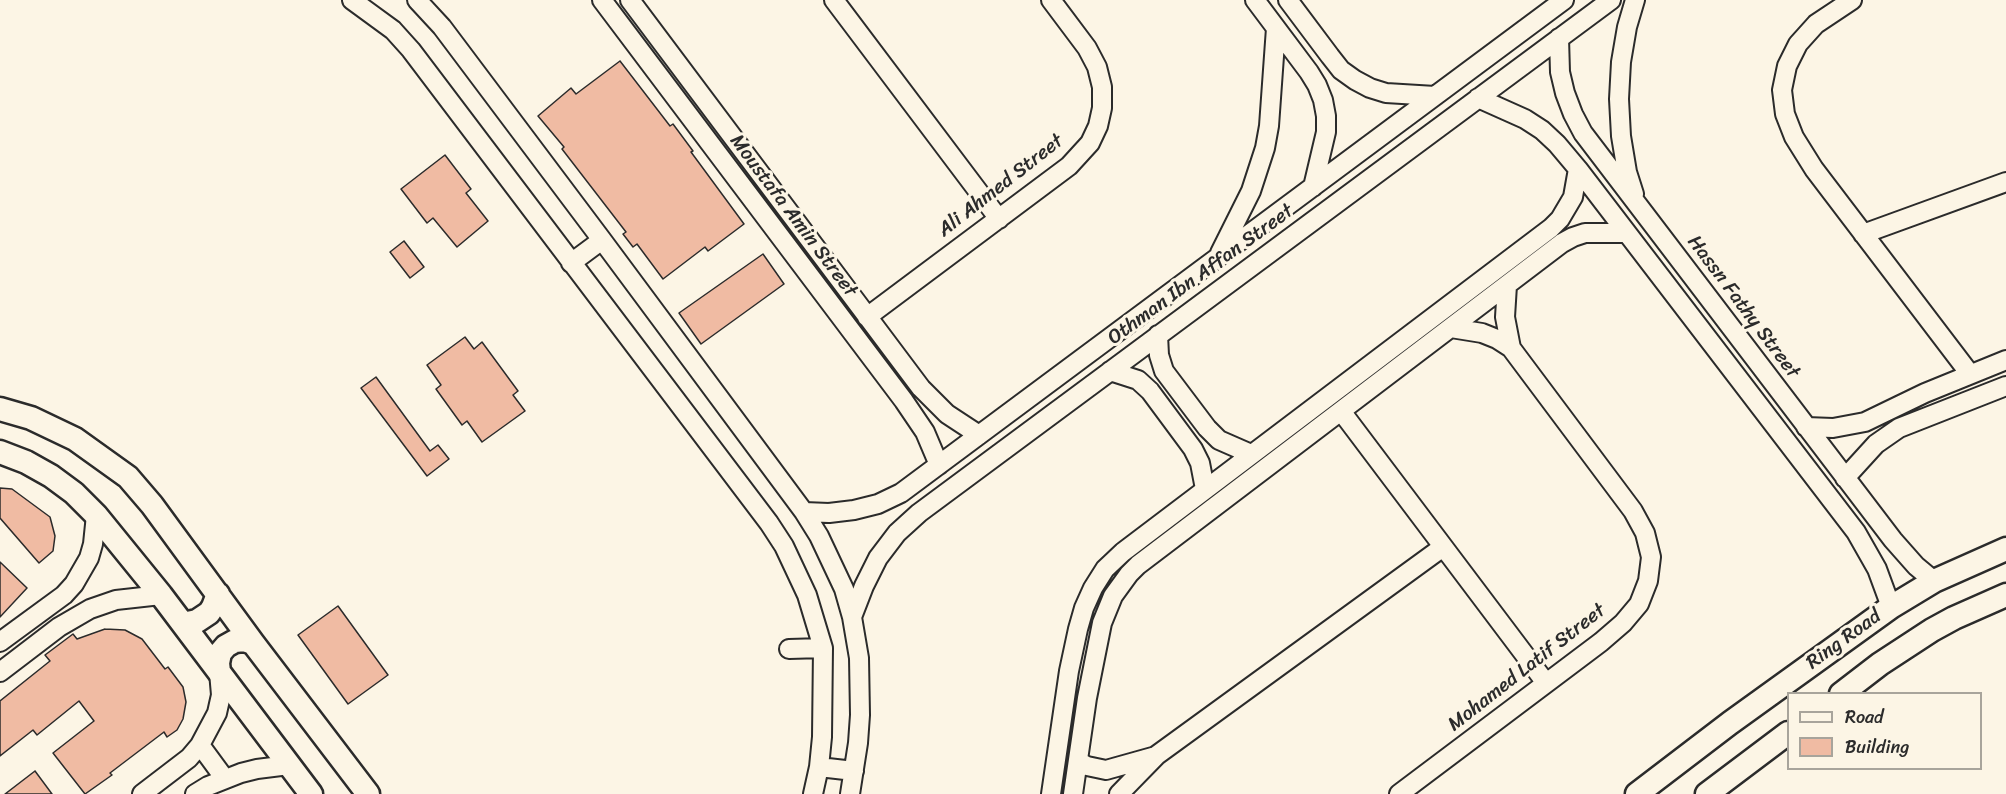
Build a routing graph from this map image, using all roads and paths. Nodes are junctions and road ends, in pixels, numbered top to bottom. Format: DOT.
graph roads {
  1 [pos="352,0"];
  2 [pos="602,0"];
  3 [pos="630,0"];
  4 [pos="834,0"];
  5 [pos="1051,0"];
  6 [pos="1255,0"];
  7 [pos="1288,0"];
  8 [pos="1564,0"];
  9 [pos="1611,0"];
  10 [pos="1635,0"];
  11 [pos="1852,0"];
  12 [pos="419,1"];
  13 [pos="1276,28"];
  14 [pos="1559,38"];
  15 [pos="1435,96"];
  16 [pos="1478,98"];
  17 [pos="1394,127"];
  18 [pos="1411,148"];
  19 [pos="1578,169"];
  20 [pos="2006,182"];
  21 [pos="1313,187"];
  22 [pos="1639,207"];
  23 [pos="999,219"];
  24 [pos="1627,233"];
  25 [pos="1863,234"];
  26 [pos="602,240"];
  27 [pos="1217,258"];
  28 [pos="571,263"];
  29 [pos="1506,285"];
  30 [pos="867,317"];
  31 [pos="1451,328"];
  32 [pos="1158,335"];
  33 [pos="1511,348"];
  34 [pos="2006,360"];
  35 [pos="1110,371"];
  36 [pos="1970,374"];
  37 [pos="2006,386"];
  38 [pos="0,409"];
  39 [pos="1341,411"];
  40 [pos="1806,427"];
  41 [pos="980,435"];
  42 [pos="0,452"];
  43 [pos="1251,454"];
  44 [pos="939,465"];
  45 [pos="1845,478"];
  46 [pos="1205,489"];
  47 [pos="804,512"];
  48 [pos="96,515"];
  49 [pos="1443,547"];
  50 [pos="2006,549"];
  51 [pos="1106,569"];
  52 [pos="1934,581"];
  53 [pos="1121,584"];
  54 [pos="218,594"];
  55 [pos="64,595"];
  56 [pos="161,595"];
  57 [pos="2006,595"];
  58 [pos="1891,607"];
  59 [pos="79,615"];
  60 [pos="852,617"];
  61 [pos="183,624"];
  62 [pos="0,642"];
  63 [pos="253,643"];
  64 [pos="823,648"];
  65 [pos="789,649"];
  66 [pos="0,672"];
  67 [pos="219,672"];
  68 [pos="1546,683"];
  69 [pos="1842,692"];
  70 [pos="1787,734"];
  71 [pos="200,745"];
  72 [pos="1157,756"];
  73 [pos="1078,761"];
  74 [pos="289,765"];
  75 [pos="819,767"];
  76 [pos="854,771"];
  77 [pos="225,779"];
  78 [pos="142,794"];
  79 [pos="195,794"];
  80 [pos="311,794"];
  81 [pos="368,794"];
  82 [pos="813,794"];
  83 [pos="850,794"];
  84 [pos="1051,794"];
  85 [pos="1073,794"];
  86 [pos="1119,794"];
  87 [pos="1399,794"];
  88 [pos="1637,794"];
  89 [pos="1707,794"];
  1 -- 28 [label="street"];
  2 -- 44 [label="street, Moustafa Amin Street"];
  3 -- 30 [label="street, Moustafa Amin Street"];
  4 -- 23 [label="street"];
  5 -- 23 [label="street, Ali Ahmed Street"];
  6 -- 13 [label="street"];
  7 -- 15 [label="street"];
  8 -- 15 [label="street, Othman Ibn Affan Street"];
  9 -- 14 [label="street, Othman Ibn Affan Street"];
  10 -- 22 [label="street"];
  11 -- 25 [label="street"];
  12 -- 26 [label="street"];
  13 -- 21 [label="street"];
  13 -- 27 [label="street"];
  14 -- 16 [label="street, Othman Ibn Affan Street"];
  14 -- 22 [label="street, Hassn Fathy Street"];
  15 -- 17 [label="street, Othman Ibn Affan Street"];
  16 -- 18 [label="street, Othman Ibn Affan Street"];
  16 -- 19 [label="street"];
  17 -- 18 [label="street"];
  17 -- 21 [label="street, Othman Ibn Affan Street"];
  18 -- 32 [label="street, Othman Ibn Affan Street"];
  19 -- 24 [label="street"];
  19 -- 43 [label="street"];
  20 -- 25 [label="street"];
  21 -- 27 [label="street, Othman Ibn Affan Street"];
  22 -- 40 [label="street, Hassn Fathy Street"];
  23 -- 30 [label="street, Ali Ahmed Street"];
  24 -- 29 [label="street"];
  24 -- 58 [label="street"];
  25 -- 36 [label="street"];
  26 -- 28 [label="street"];
  26 -- 47 [label="street"];
  27 -- 41 [label="street, Othman Ibn Affan Street"];
  28 -- 64 [label="street"];
  29 -- 31 [label="street"];
  29 -- 33 [label="street, Mohamed Latif Street"];
  30 -- 41 [label="street, Moustafa Amin Street"];
  31 -- 33 [label="street, Mohamed Latif Street"];
  31 -- 39 [label="street"];
  32 -- 35 [label="street, Othman Ibn Affan Street"];
  32 -- 43 [label="street"];
  33 -- 68 [label="street, Mohamed Latif Street"];
  34 -- 36 [label="street"];
  35 -- 46 [label="street"];
  35 -- 60 [label="street, Othman Ibn Affan Street"];
  36 -- 40 [label="street"];
  37 -- 45 [label="street"];
  38 -- 54 [label="main road"];
  39 -- 49 [label="street"];
  39 -- 53 [label="street"];
  40 -- 45 [label="street, Hassn Fathy Street"];
  41 -- 44 [label="street, Othman Ibn Affan Street"];
  42 -- 48 [label="main road"];
  43 -- 46 [label="street"];
  44 -- 47 [label="street, Othman Ibn Affan Street"];
  45 -- 52 [label="street, Hassn Fathy Street"];
  46 -- 51 [label="street"];
  47 -- 60 [label="street"];
  48 -- 55 [label="street"];
  48 -- 56 [label="main road"];
  49 -- 68 [label="street"];
  49 -- 72 [label="street"];
  50 -- 52 [label="main road, Ring Road"];
  51 -- 53 [label="street"];
  51 -- 84 [label="street"];
  52 -- 58 [label="main road, Ring Road"];
  53 -- 73 [label="street"];
  54 -- 61 [label="main road"];
  54 -- 63 [label="main road"];
  55 -- 59 [label="street"];
  55 -- 62 [label="street"];
  56 -- 59 [label="street"];
  56 -- 61 [label="main road"];
  57 -- 69 [label="main road, Ring Road"];
  58 -- 88 [label="main road, Ring Road"];
  59 -- 66 [label="street"];
  60 -- 76 [label="street"];
  61 -- 67 [label="main road"];
  63 -- 67 [label="main road"];
  63 -- 81 [label="main road"];
  64 -- 65 [label="street"];
  64 -- 75 [label="street"];
  67 -- 71 [label="street"];
  67 -- 74 [label="main road"];
  68 -- 87 [label="street, Mohamed Latif Street"];
  70 -- 89 [label="main road"];
  71 -- 77 [label="street"];
  71 -- 78 [label="street"];
  72 -- 73 [label="street"];
  72 -- 86 [label="street"];
  73 -- 85 [label="street"];
  74 -- 77 [label="street"];
  74 -- 80 [label="main road"];
  75 -- 76 [label="street"];
  75 -- 82 [label="street"];
  76 -- 83 [label="street"];
  77 -- 79 [label="street"];
}
